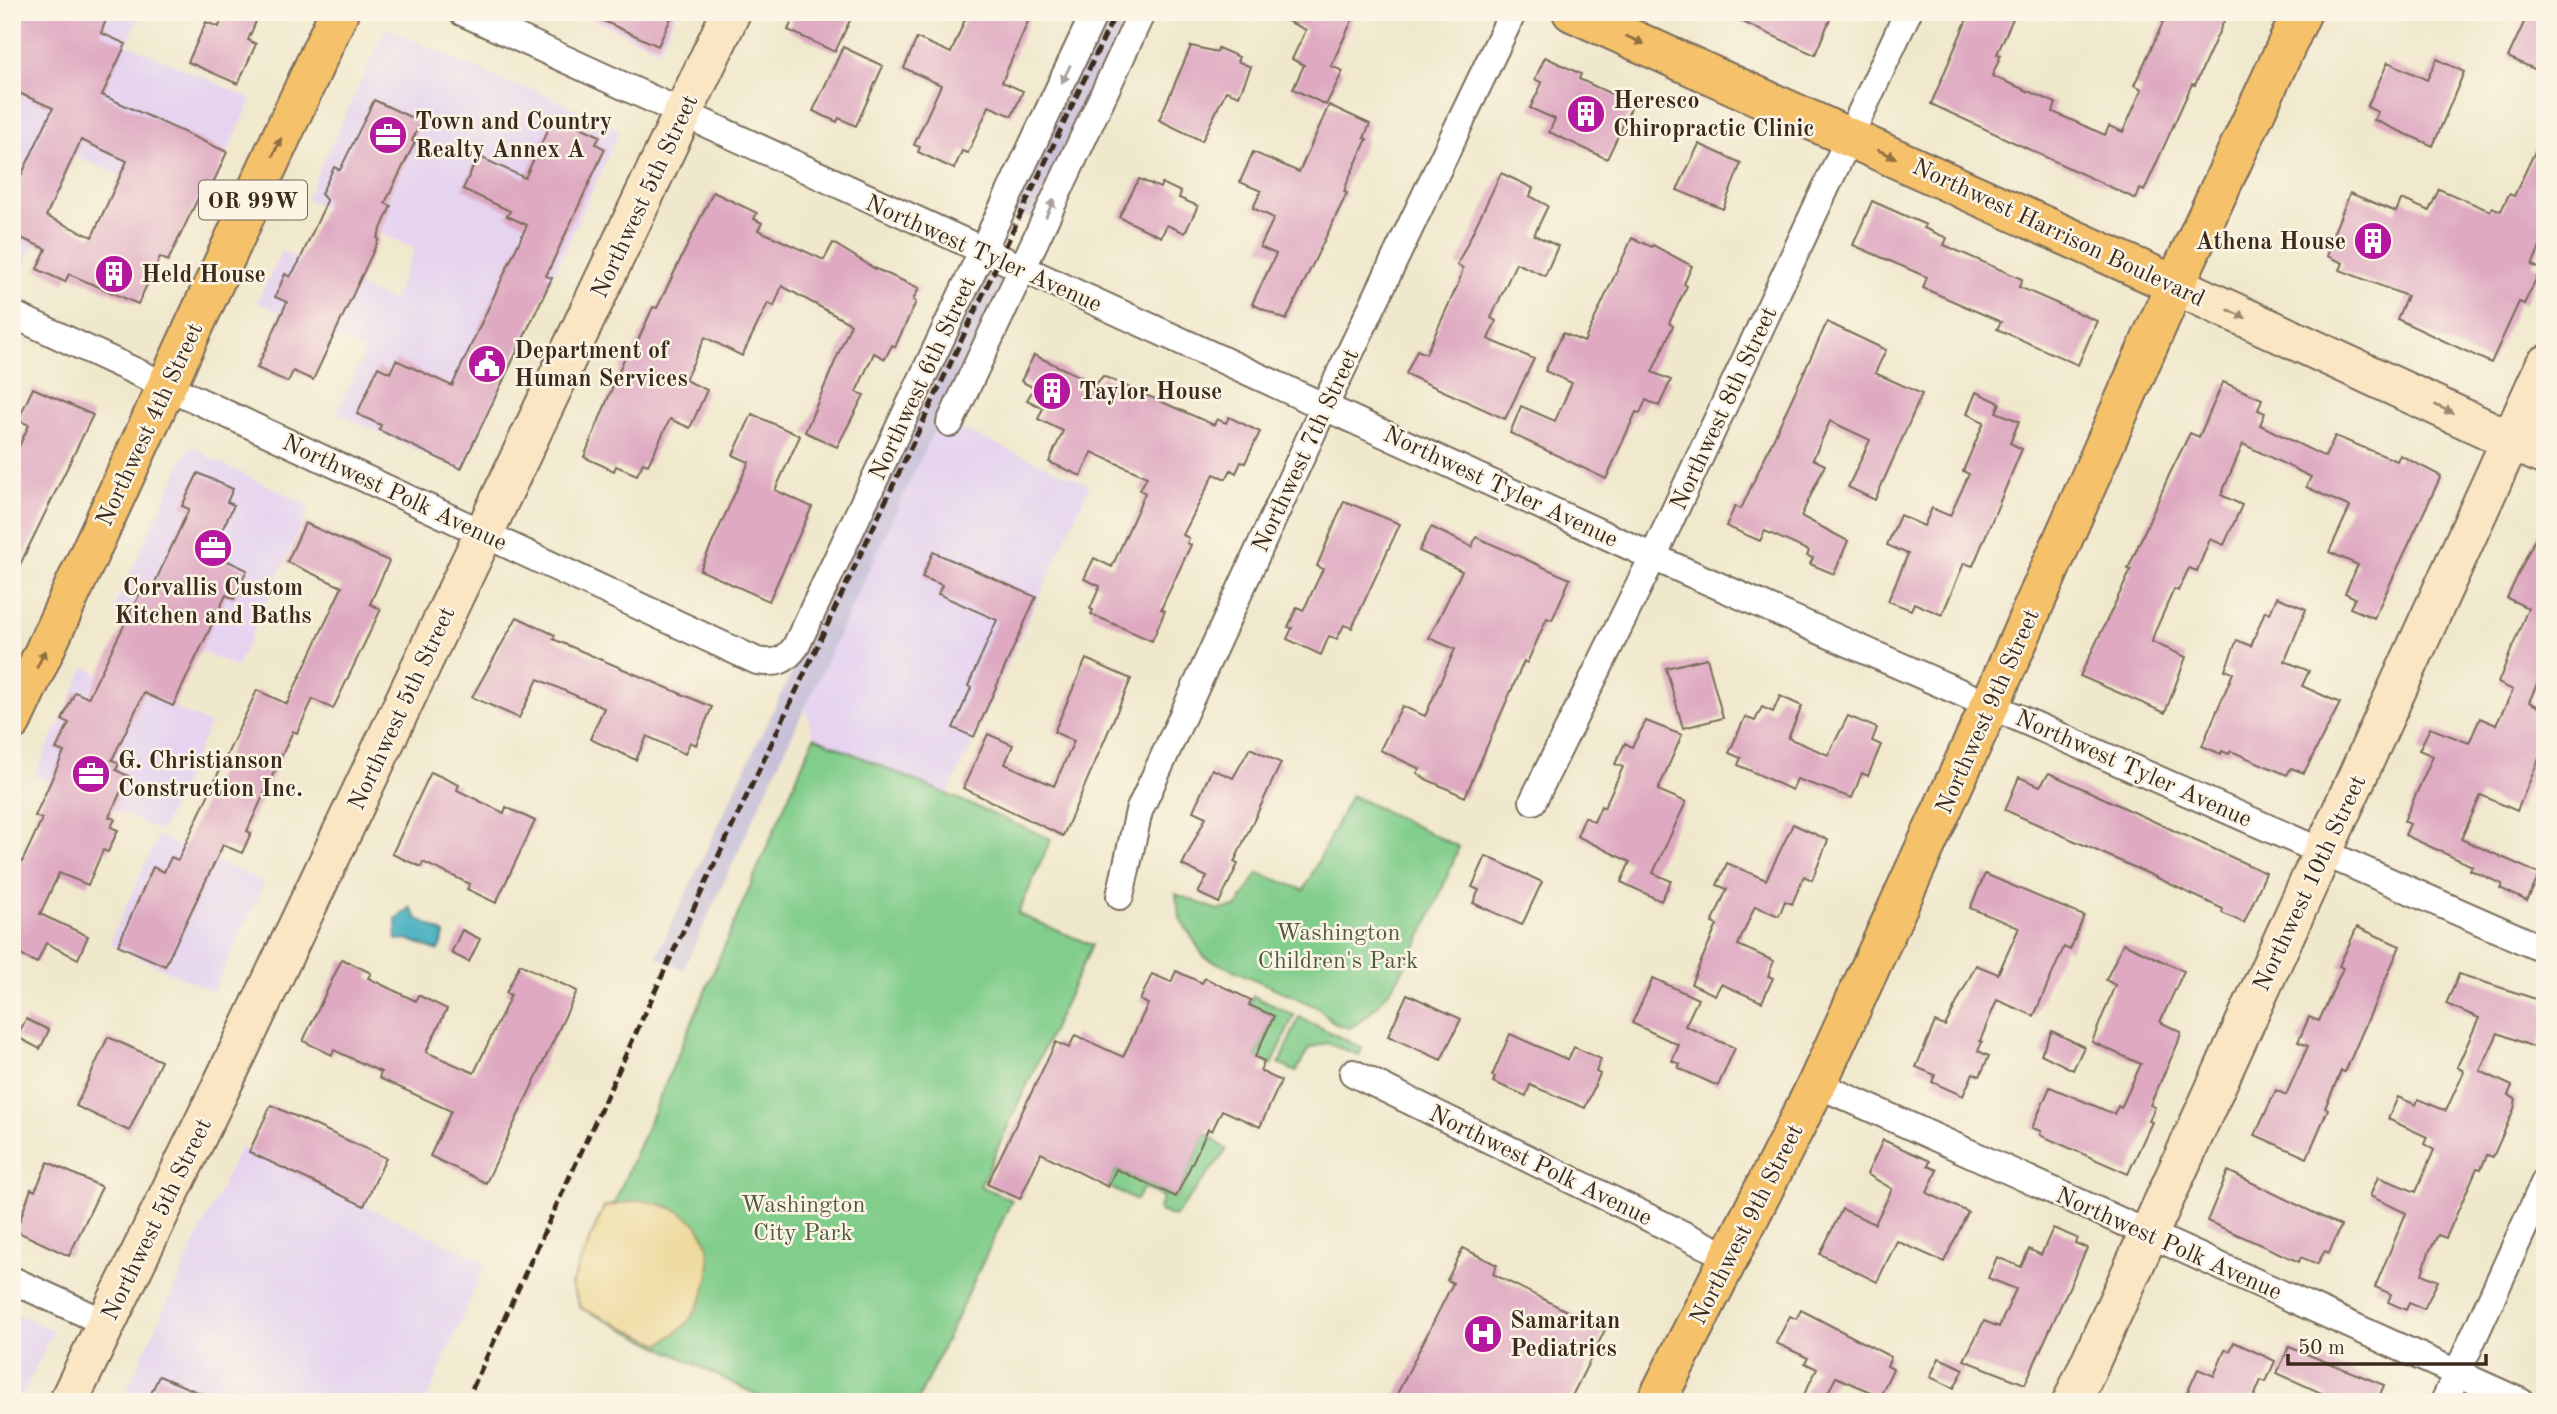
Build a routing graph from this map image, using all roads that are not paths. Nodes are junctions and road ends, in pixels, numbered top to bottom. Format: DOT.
graph roads {
  1 [pos="339,12"];
  2 [pos="462,12"];
  3 [pos="731,12"];
  4 [pos="1095,12"];
  5 [pos="1142,12"];
  6 [pos="1513,12"];
  7 [pos="1572,12"];
  8 [pos="1908,12"];
  9 [pos="2302,12"];
  10 [pos="683,115"];
  11 [pos="1850,137"];
  12 [pos="982,252"];
  13 [pos="1021,269"];
  14 [pos="2175,285"];
  15 [pos="12,314"];
  16 [pos="2545,365"];
  17 [pos="166,387"];
  18 [pos="1325,405"];
  19 [pos="950,423"];
  20 [pos="2510,440"];
  21 [pos="2545,456"];
  22 [pos="483,534"];
  23 [pos="1653,557"];
  24 [pos="779,662"];
  25 [pos="1990,705"];
  26 [pos="12,721"];
  27 [pos="1533,801"];
  28 [pos="2324,850"];
  29 [pos="1121,896"];
  30 [pos="2545,950"];
  31 [pos="1353,1073"];
  32 [pos="1817,1084"];
  33 [pos="2545,1181"];
  34 [pos="2148,1235"];
  35 [pos="1729,1257"];
  36 [pos="12,1280"];
  37 [pos="106,1323"];
  38 [pos="2457,1372"];
  39 [pos="68,1402"];
  40 [pos="1656,1402"];
  41 [pos="2072,1402"];
  42 [pos="2444,1402"];
  43 [pos="2521,1402"];
  17 -- 1 [label="main road, Northwest 4th Street / OR 99W, one-way"];
  2 -- 10 [label="street, Northwest Tyler Avenue"];
  3 -- 10 [label="street, Northwest 5th Street"];
  4 -- 12 [label="street, Northwest 6th Street, one-way"];
  13 -- 5 [label="street, Northwest 6th Street, one-way"];
  6 -- 18 [label="street, Northwest 7th Street"];
  7 -- 11 [label="main road, Northwest Harrison Boulevard, one-way"];
  8 -- 11 [label="street, Northwest 8th Street"];
  9 -- 14 [label="main road, Northwest 9th Street"];
  10 -- 12 [label="street, Northwest Tyler Avenue"];
  10 -- 22 [label="street, Northwest 5th Street"];
  11 -- 14 [label="main road, Northwest Harrison Boulevard, one-way"];
  11 -- 23 [label="street, Northwest 8th Street"];
  12 -- 13 [label="street, Northwest Tyler Avenue"];
  12 -- 24 [label="street, Northwest 6th Street"];
  13 -- 18 [label="street, Northwest Tyler Avenue"];
  13 -- 19 [label="street, Northwest 6th Street"];
  14 -- 20 [label="street, Northwest Harrison Boulevard, one-way"];
  14 -- 25 [label="main road, Northwest 9th Street"];
  15 -- 17 [label="street, Northwest Polk Avenue"];
  16 -- 20 [label="street, Northwest 10th Street"];
  17 -- 22 [label="street, Northwest Polk Avenue"];
  26 -- 17 [label="main road, Northwest 4th Street / OR 99W, one-way"];
  18 -- 23 [label="street, Northwest Tyler Avenue"];
  18 -- 29 [label="street, Northwest 7th Street"];
  20 -- 21 [label="street, Northwest Harrison Boulevard"];
  20 -- 28 [label="street, Northwest 10th Street"];
  22 -- 24 [label="street, Northwest Polk Avenue"];
  22 -- 37 [label="street, Northwest 5th Street"];
  23 -- 25 [label="street, Northwest Tyler Avenue"];
  23 -- 27 [label="street, Northwest 8th Street"];
  25 -- 28 [label="street, Northwest Tyler Avenue"];
  25 -- 32 [label="main road, Northwest 9th Street"];
  28 -- 30 [label="street, Northwest Tyler Avenue"];
  28 -- 34 [label="street, Northwest 10th Street"];
  31 -- 35 [label="street, Northwest Polk Avenue"];
  32 -- 34 [label="street, Northwest Polk Avenue"];
  32 -- 35 [label="main road, Northwest 9th Street"];
  33 -- 38 [label="street"];
  34 -- 38 [label="street, Northwest Polk Avenue"];
  34 -- 41 [label="street, Northwest 10th Street"];
  35 -- 40 [label="main road, Northwest 9th Street"];
  36 -- 37 [label="street"];
  37 -- 39 [label="street, Northwest 5th Street"];
  38 -- 42 [label="street"];
  38 -- 43 [label="street, Northwest Polk Avenue"];
}
